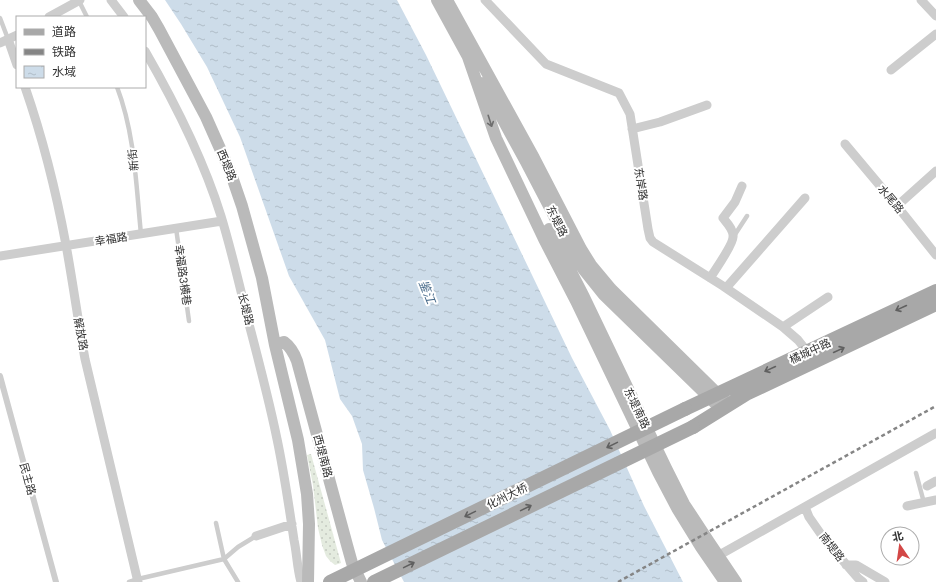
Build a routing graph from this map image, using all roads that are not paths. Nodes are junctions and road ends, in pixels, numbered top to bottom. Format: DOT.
graph roads {
  1 [pos="80,0"];
  2 [pos="111,0"];
  3 [pos="139,0"];
  4 [pos="437,0"];
  5 [pos="447,0"];
  6 [pos="485,0"];
  7 [pos="921,0"];
  8 [pos="51,16"];
  9 [pos="87,16"];
  10 [pos="123,16"];
  11 [pos="936,16"];
  12 [pos="0,18"];
  13 [pos="936,34"];
  14 [pos="16,35"];
  15 [pos="4,41"];
  16 [pos="146,53"];
  17 [pos="468,57"];
  18 [pos="16,63"];
  19 [pos="891,70"];
  20 [pos="25,88"];
  21 [pos="117,88"];
  22 [pos="707,105"];
  23 [pos="632,129"];
  24 [pos="844,144"];
  25 [pos="936,171"];
  26 [pos="742,186"];
  27 [pos="804,198"];
  28 [pos="897,206"];
  29 [pos="558,213"];
  30 [pos="747,216"];
  31 [pos="222,221"];
  32 [pos="176,228"];
  33 [pos="141,234"];
  34 [pos="546,234"];
  35 [pos="734,236"];
  36 [pos="66,246"];
  37 [pos="936,255"];
  38 [pos="0,256"];
  39 [pos="710,278"];
  40 [pos="597,286"];
  41 [pos="726,288"];
  42 [pos="936,291"];
  43 [pos="582,294"];
  44 [pos="828,297"];
  45 [pos="936,304"];
  46 [pos="189,321"];
  47 [pos="783,327"];
  48 [pos="275,345"];
  49 [pos="811,357"];
  50 [pos="0,376"];
  51 [pos="714,396"];
  52 [pos="725,407"];
  53 [pos="684,409"];
  54 [pos="693,427"];
  55 [pos="936,433"];
  56 [pos="916,473"];
  57 [pos="936,481"];
  58 [pos="927,486"];
  59 [pos="933,502"];
  60 [pos="907,506"];
  61 [pos="806,507"];
  62 [pos="216,523"];
  63 [pos="292,524"];
  64 [pos="256,536"];
  65 [pos="714,558"];
  66 [pos="224,559"];
  67 [pos="846,565"];
  68 [pos="135,581"];
  69 [pos="56,582"];
  70 [pos="238,582"];
  71 [pos="300,582"];
  72 [pos="308,582"];
  73 [pos="330,582"];
  74 [pos="361,582"];
  75 [pos="374,582"];
  76 [pos="725,582"];
  77 [pos="736,582"];
  78 [pos="863,582"];
  79 [pos="885,582"];
  1 -- 8 [label="street"];
  1 -- 9 [label="lane"];
  2 -- 10 [label="street"];
  3 -- 48 [label="main road, 西堤路"];
  4 -- 17 [label="main road, 东堤路"];
  5 -- 29 [label="main road, 东堤路"];
  6 -- 23 [label="street, 东岸路"];
  7 -- 11 [label="street"];
  12 -- 15 [label="lane"];
  13 -- 19 [label="street"];
  14 -- 15 [label="street"];
  15 -- 18 [label="street"];
  16 -- 31 [label="street, 长堤路"];
  17 -- 29 [label="main road, 东堤路"];
  17 -- 34 [label="main road, one-way"];
  20 -- 36 [label="street, 解放路"];
  21 -- 33 [label="lane, 新街"];
  22 -- 23 [label="street"];
  23 -- 39 [label="street, 东岸路"];
  24 -- 28 [label="street, 水尾路"];
  25 -- 28 [label="street"];
  26 -- 35 [label="street"];
  27 -- 41 [label="street"];
  28 -- 37 [label="street, 水尾路"];
  29 -- 34 [label="main road"];
  29 -- 40 [label="main road, 东堤路"];
  29 -- 51 [label="main road, 东堤路"];
  30 -- 35 [label="lane"];
  31 -- 32 [label="street, 幸福路"];
  31 -- 63 [label="street, 长堤路"];
  32 -- 33 [label="street, 幸福路"];
  32 -- 46 [label="lane, 幸福路3横巷"];
  33 -- 36 [label="street, 幸福路"];
  34 -- 43 [label="main road, 东堤南路"];
  34 -- 65 [label="main road, 东堤南路"];
  35 -- 39 [label="street"];
  36 -- 38 [label="street, 幸福路"];
  36 -- 68 [label="street, 解放路"];
  39 -- 41 [label="street, 东岸路"];
  40 -- 43 [label="main road"];
  40 -- 51 [label="main road, 东堤路"];
  41 -- 47 [label="street, 东岸路"];
  42 -- 49 [label="main road, 橘城中路, one-way"];
  43 -- 65 [label="main road, 东堤南路"];
  44 -- 47 [label="street"];
  49 -- 45 [label="main road, 橘城中路, one-way"];
  47 -- 49 [label="street, 东岸路"];
  48 -- 72 [label="main road, 西堤路"];
  48 -- 74 [label="main road, 西堤南路"];
  49 -- 51 [label="main road, 橘城中路, one-way"];
  49 -- 52 [label="main road, 橘城中路"];
  50 -- 69 [label="street, 民主路"];
  51 -- 52 [label="main road, 东堤路"];
  51 -- 53 [label="main road, 橘城中路"];
  52 -- 54 [label="main road, 橘城中路"];
  53 -- 73 [label="main road, 化州大桥, one-way, bridge"];
  75 -- 54 [label="main road, 化州大桥, one-way, bridge"];
  55 -- 61 [label="street"];
  56 -- 59 [label="lane"];
  57 -- 58 [label="street"];
  59 -- 60 [label="street"];
  61 -- 65 [label="street"];
  61 -- 67 [label="street, 南堤路"];
  62 -- 66 [label="lane"];
  63 -- 64 [label="street"];
  63 -- 71 [label="street, 长堤路"];
  64 -- 66 [label="lane"];
  65 -- 76 [label="main road, 东堤南路"];
  65 -- 77 [label="main road, 东堤南路"];
  66 -- 68 [label="lane"];
  66 -- 70 [label="lane"];
  67 -- 78 [label="street, 南堤路"];
  67 -- 79 [label="street"];
}
